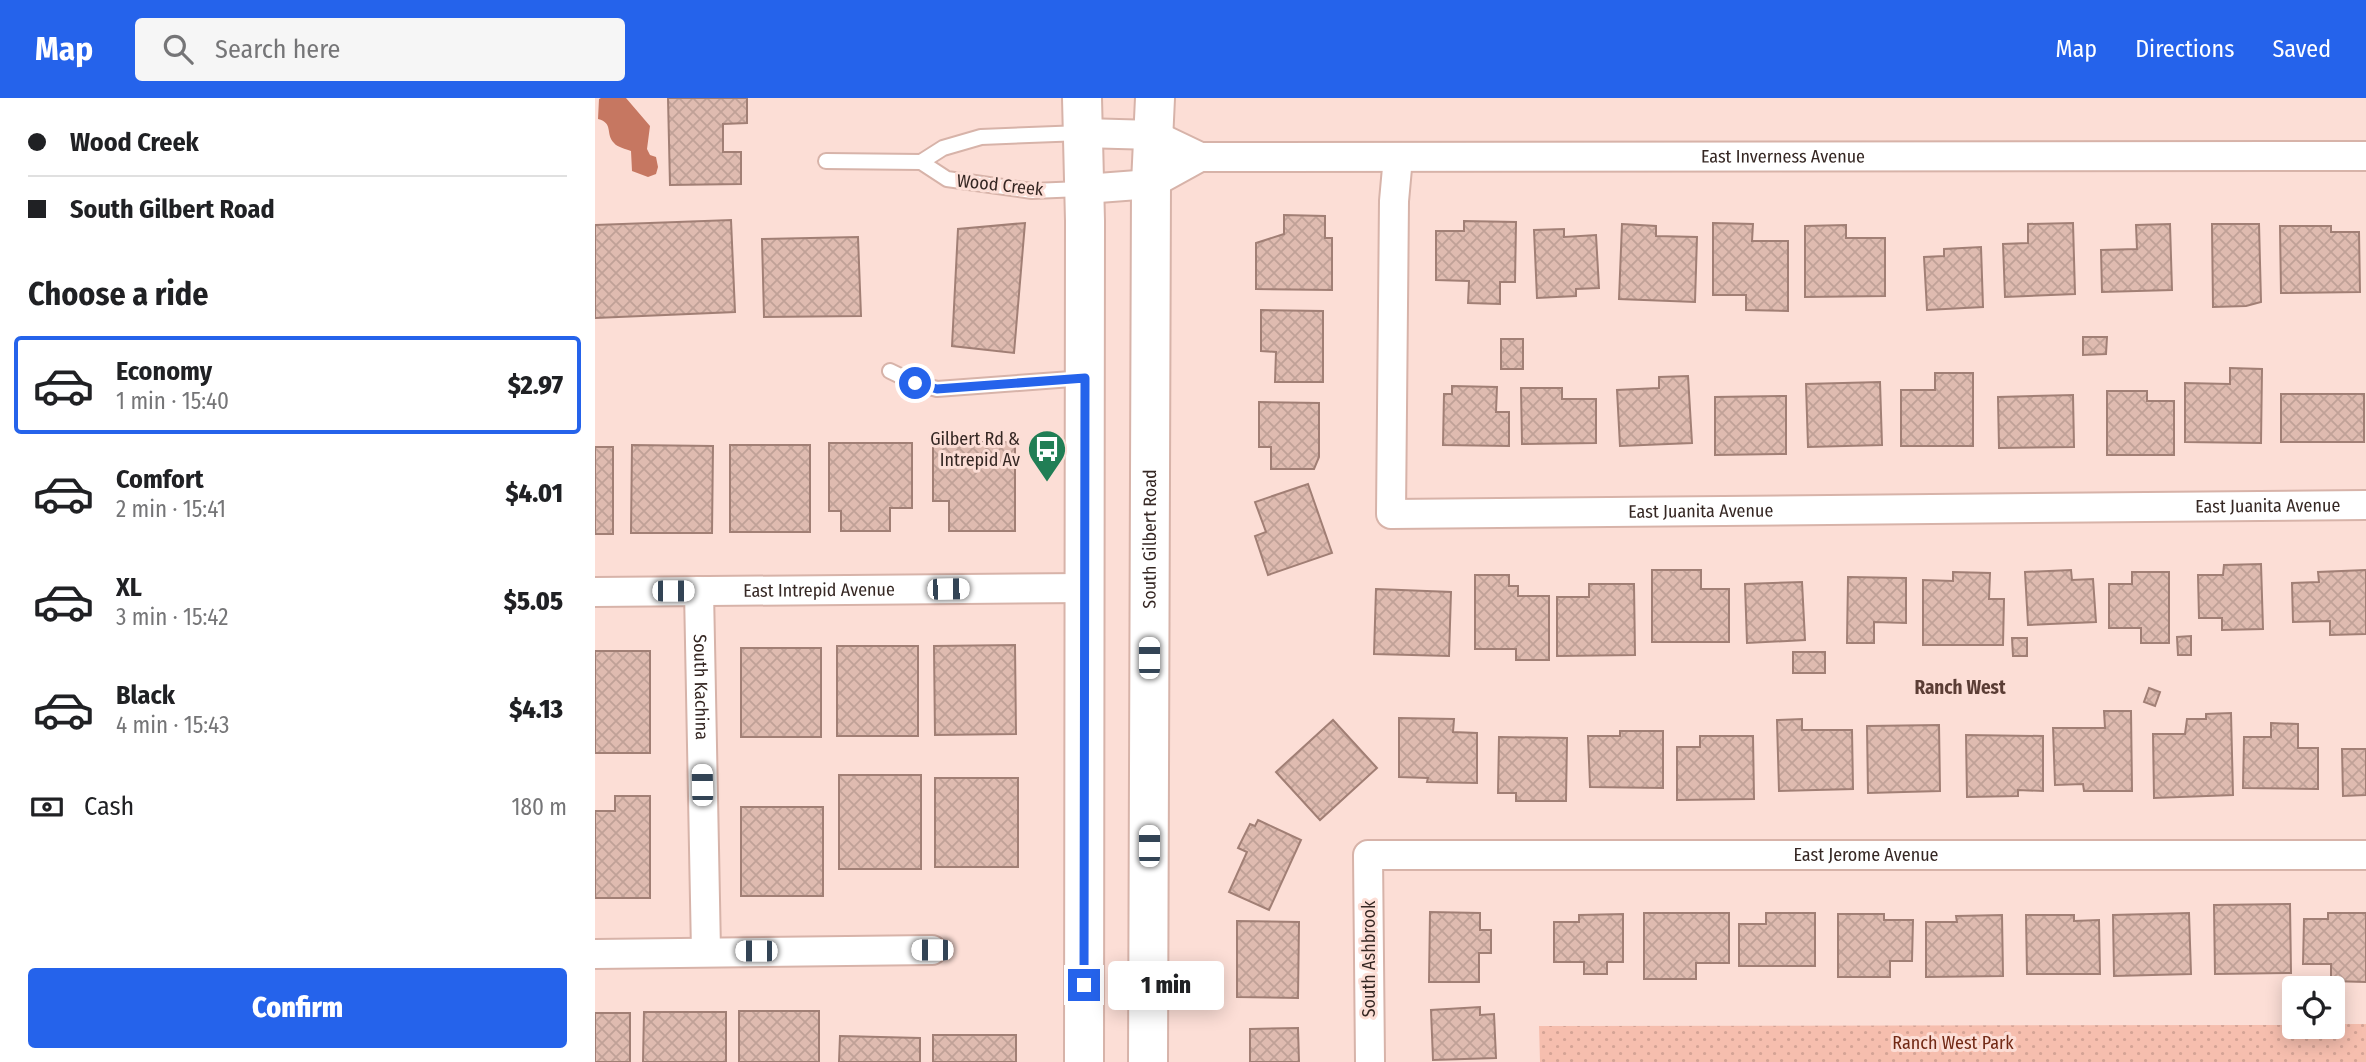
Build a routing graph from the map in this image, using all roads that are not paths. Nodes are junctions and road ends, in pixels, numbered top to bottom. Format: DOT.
graph roads {
  1 [pos="1082,115"];
  2 [pos="1154,117"];
  3 [pos="2366,156"];
  4 [pos="1200,157"];
  5 [pos="1398,157"];
  6 [pos="826,161"];
  7 [pos="921,162"];
  8 [pos="1151,184"];
  9 [pos="1085,189"];
  10 [pos="890,371"];
  11 [pos="1085,378"];
  12 [pos="2366,505"];
  13 [pos="1086,588"];
  14 [pos="699,591"];
  15 [pos="595,592"];
  16 [pos="1368,855"];
  17 [pos="2366,855"];
  18 [pos="932,950"];
  19 [pos="706,951"];
  20 [pos="595,954"];
  21 [pos="1084,1062"];
  22 [pos="1148,1062"];
  23 [pos="1370,1062"];
  1 -- 2 [label="street, East Inverness Avenue"];
  1 -- 7 [label="lane, Wood Creek"];
  1 -- 9 [label="main road"];
  2 -- 4 [label="street, East Inverness Avenue"];
  2 -- 8 [label="main road, South Gilbert Road"];
  3 -- 5 [label="street, East Inverness Avenue"];
  4 -- 5 [label="street, East Inverness Avenue"];
  4 -- 8 [label="street, East Inverness Avenue"];
  5 -- 12 [label="street, East Juanita Avenue"];
  6 -- 7 [label="lane, Wood Creek"];
  7 -- 9 [label="lane, Wood Creek"];
  8 -- 9 [label="street, East Inverness Avenue"];
  8 -- 22 [label="main road, South Gilbert Road"];
  9 -- 11 [label="main road"];
  10 -- 11 [label="lane"];
  11 -- 13 [label="main road"];
  13 -- 14 [label="street, East Intrepid Avenue"];
  13 -- 21 [label="main road"];
  14 -- 15 [label="street, East Intrepid Avenue"];
  14 -- 19 [label="street, South Kachina"];
  16 -- 17 [label="street, East Jerome Avenue"];
  16 -- 23 [label="street, South Ashbrook"];
  18 -- 19 [label="street"];
  19 -- 20 [label="street"];
}
